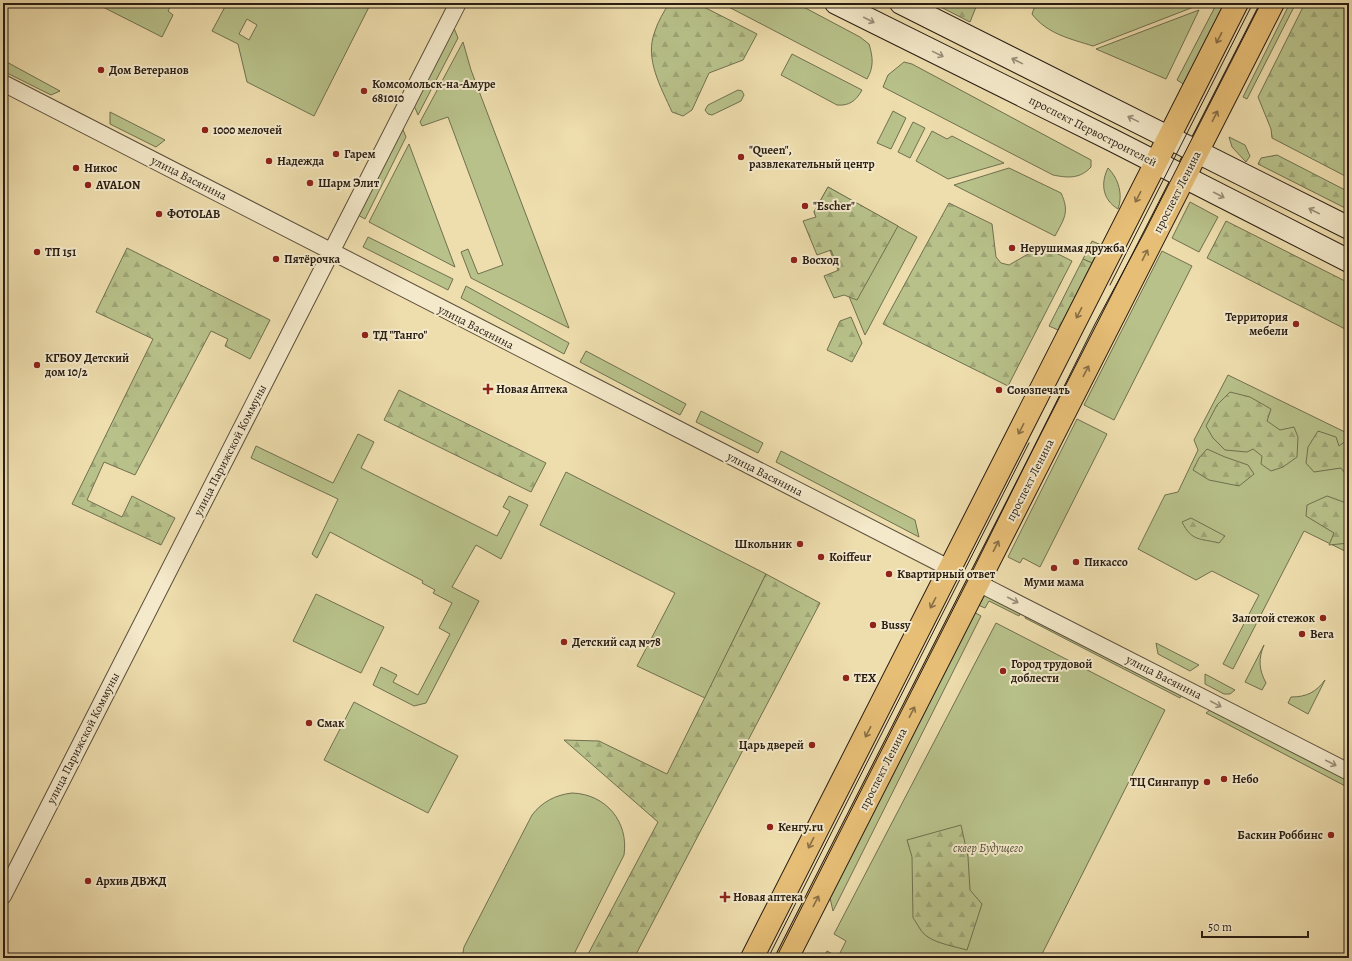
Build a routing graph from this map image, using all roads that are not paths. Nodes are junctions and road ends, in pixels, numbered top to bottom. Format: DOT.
graph roads {
  1 [pos="458,3"];
  2 [pos="836,3"];
  3 [pos="1237,3"];
  4 [pos="1273,3"];
  5 [pos="908,7"];
  6 [pos="903,37"];
  7 [pos="3,83"];
  8 [pos="1168,136"];
  9 [pos="1198,151"];
  10 [pos="1155,162"];
  11 [pos="1184,177"];
  12 [pos="1349,228"];
  13 [pos="331,251"];
  14 [pos="1349,261"];
  15 [pos="951,569"];
  16 [pos="978,582"];
  17 [pos="1349,772"];
  18 [pos="829,808"];
  19 [pos="856,822"];
  20 [pos="3,896"];
  21 [pos="752,958"];
  22 [pos="787,958"];
  1 -- 13 [label="street, улица Парижской Коммуны"];
  2 -- 6 [label="main road, проспект Первостроителей, one-way"];
  3 -- 8 [label="highway, one-way"];
  9 -- 4 [label="highway, проспект Ленина, one-way"];
  5 -- 6 [label="main road"];
  8 -- 5 [label="main road, one-way"];
  6 -- 10 [label="main road, проспект Первостроителей, one-way"];
  7 -- 13 [label="street, улица Васянина"];
  8 -- 9 [label="main road"];
  8 -- 10 [label="highway"];
  9 -- 11 [label="highway, проспект Ленина"];
  12 -- 9 [label="main road, one-way"];
  10 -- 11 [label="main road, проспект Первостроителей"];
  10 -- 15 [label="highway, one-way"];
  11 -- 14 [label="main road, проспект Первостроителей, one-way"];
  16 -- 11 [label="highway, проспект Ленина, one-way"];
  13 -- 15 [label="street, улица Васянина"];
  13 -- 20 [label="street, улица Парижской Коммуны"];
  15 -- 16 [label="highway"];
  15 -- 18 [label="highway, one-way"];
  16 -- 17 [label="street, улица Васянина, one-way"];
  19 -- 16 [label="highway, проспект Ленина, one-way"];
  18 -- 19 [label="highway"];
  18 -- 21 [label="highway, one-way"];
  22 -- 19 [label="highway, проспект Ленина, one-way"];
}
